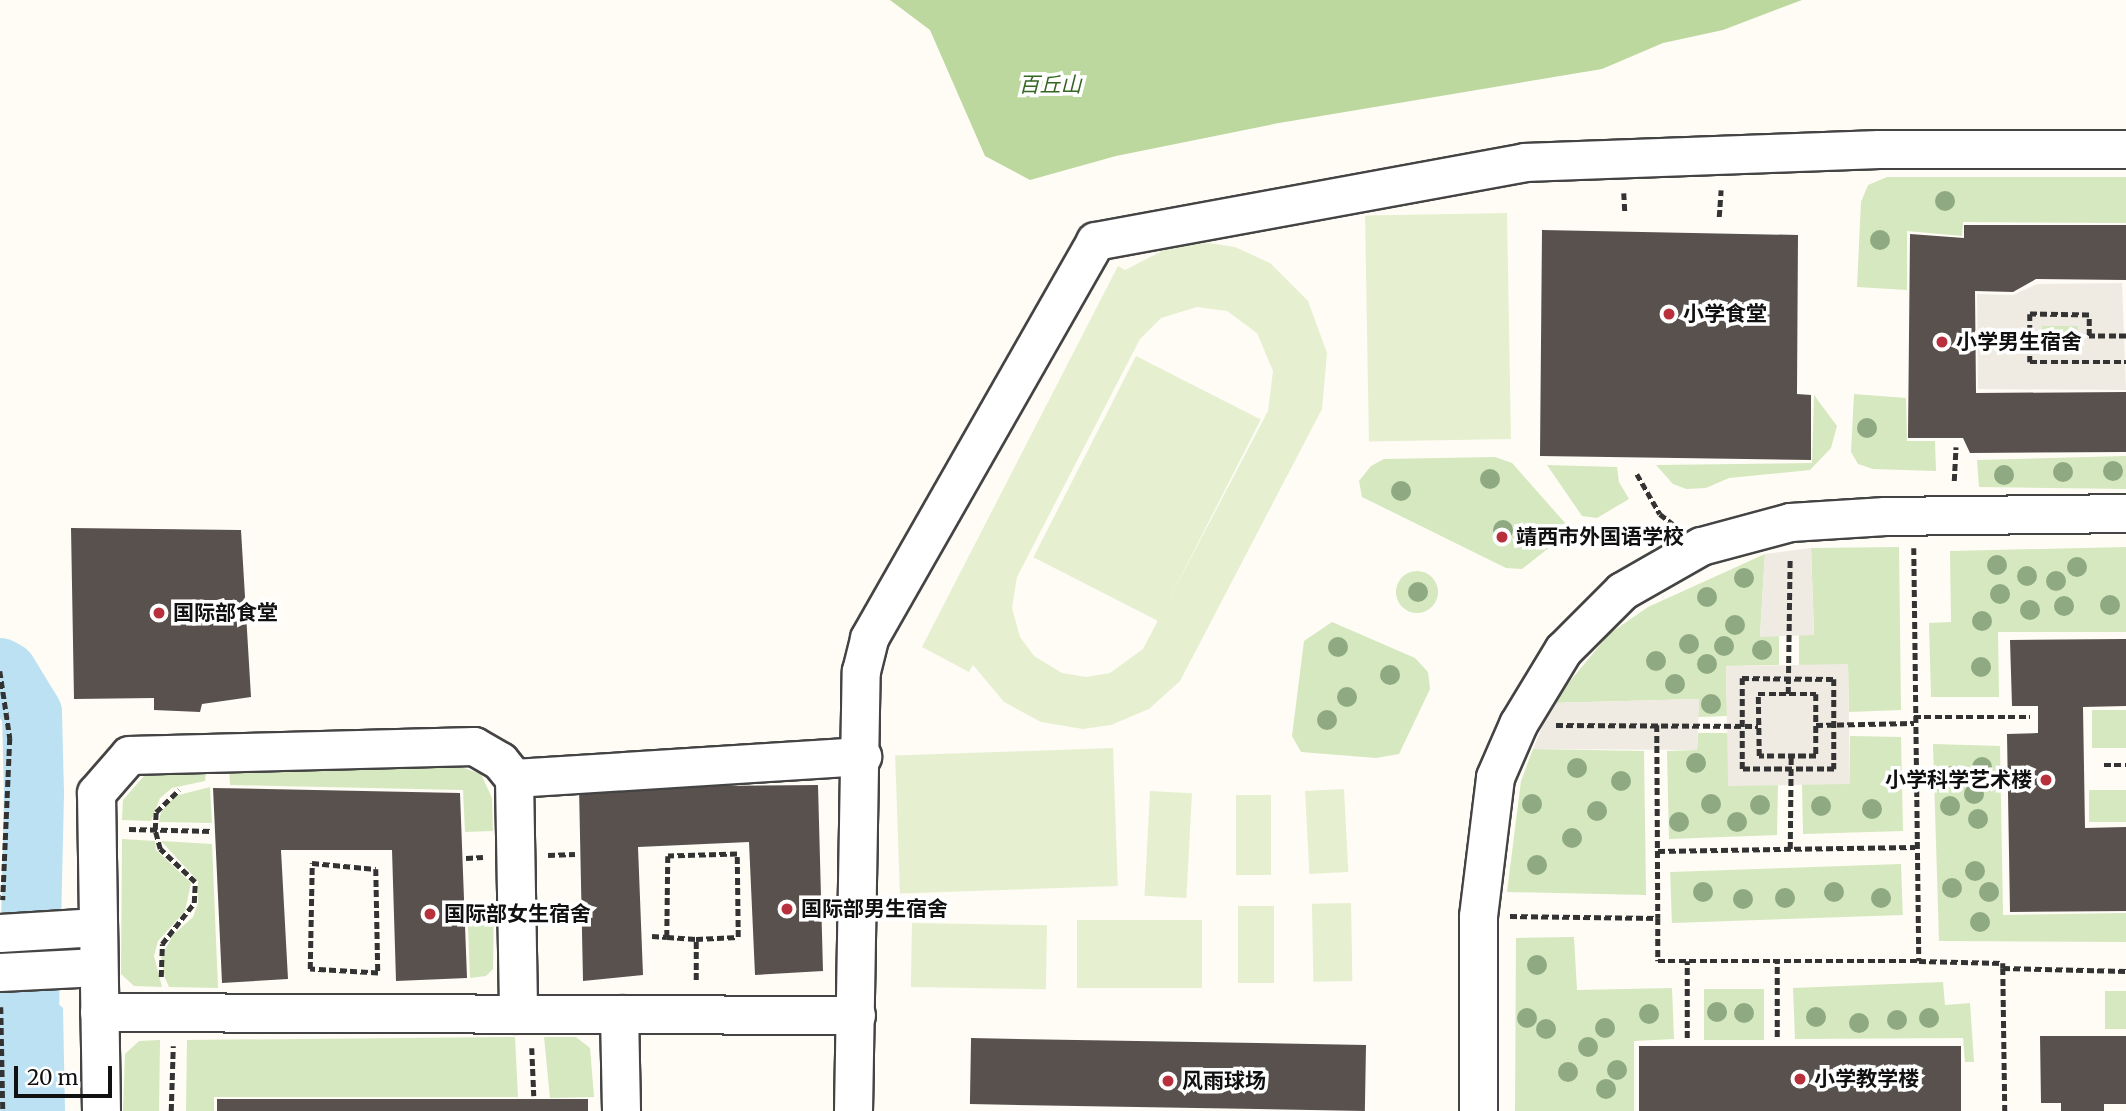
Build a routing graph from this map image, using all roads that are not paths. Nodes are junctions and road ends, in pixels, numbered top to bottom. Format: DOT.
graph roads {
  1 [pos="2126,149"];
  2 [pos="2126,513"];
  3 [pos="862,756"];
  4 [pos="513,778"];
  5 [pos="97,927"];
  6 [pos="17,932"];
  7 [pos="98,967"];
  8 [pos="17,971"];
  9 [pos="99,1012"];
  10 [pos="524,1014"];
  11 [pos="619,1014"];
  12 [pos="856,1015"];
  13 [pos="101,1111"];
  14 [pos="621,1111"];
  15 [pos="853,1111"];
  16 [pos="1478,1111"];
  1 -- 3 [label="lane"];
  2 -- 16 [label="lane"];
  3 -- 4 [label="lane"];
  3 -- 12 [label="lane"];
  4 -- 5 [label="lane"];
  4 -- 10 [label="lane"];
  5 -- 6 [label="lane"];
  5 -- 7 [label="lane"];
  7 -- 8 [label="lane"];
  7 -- 9 [label="lane"];
  9 -- 10 [label="lane"];
  9 -- 13 [label="lane"];
  10 -- 11 [label="lane"];
  11 -- 12 [label="lane"];
  11 -- 14 [label="lane"];
  12 -- 15 [label="lane"];
}
